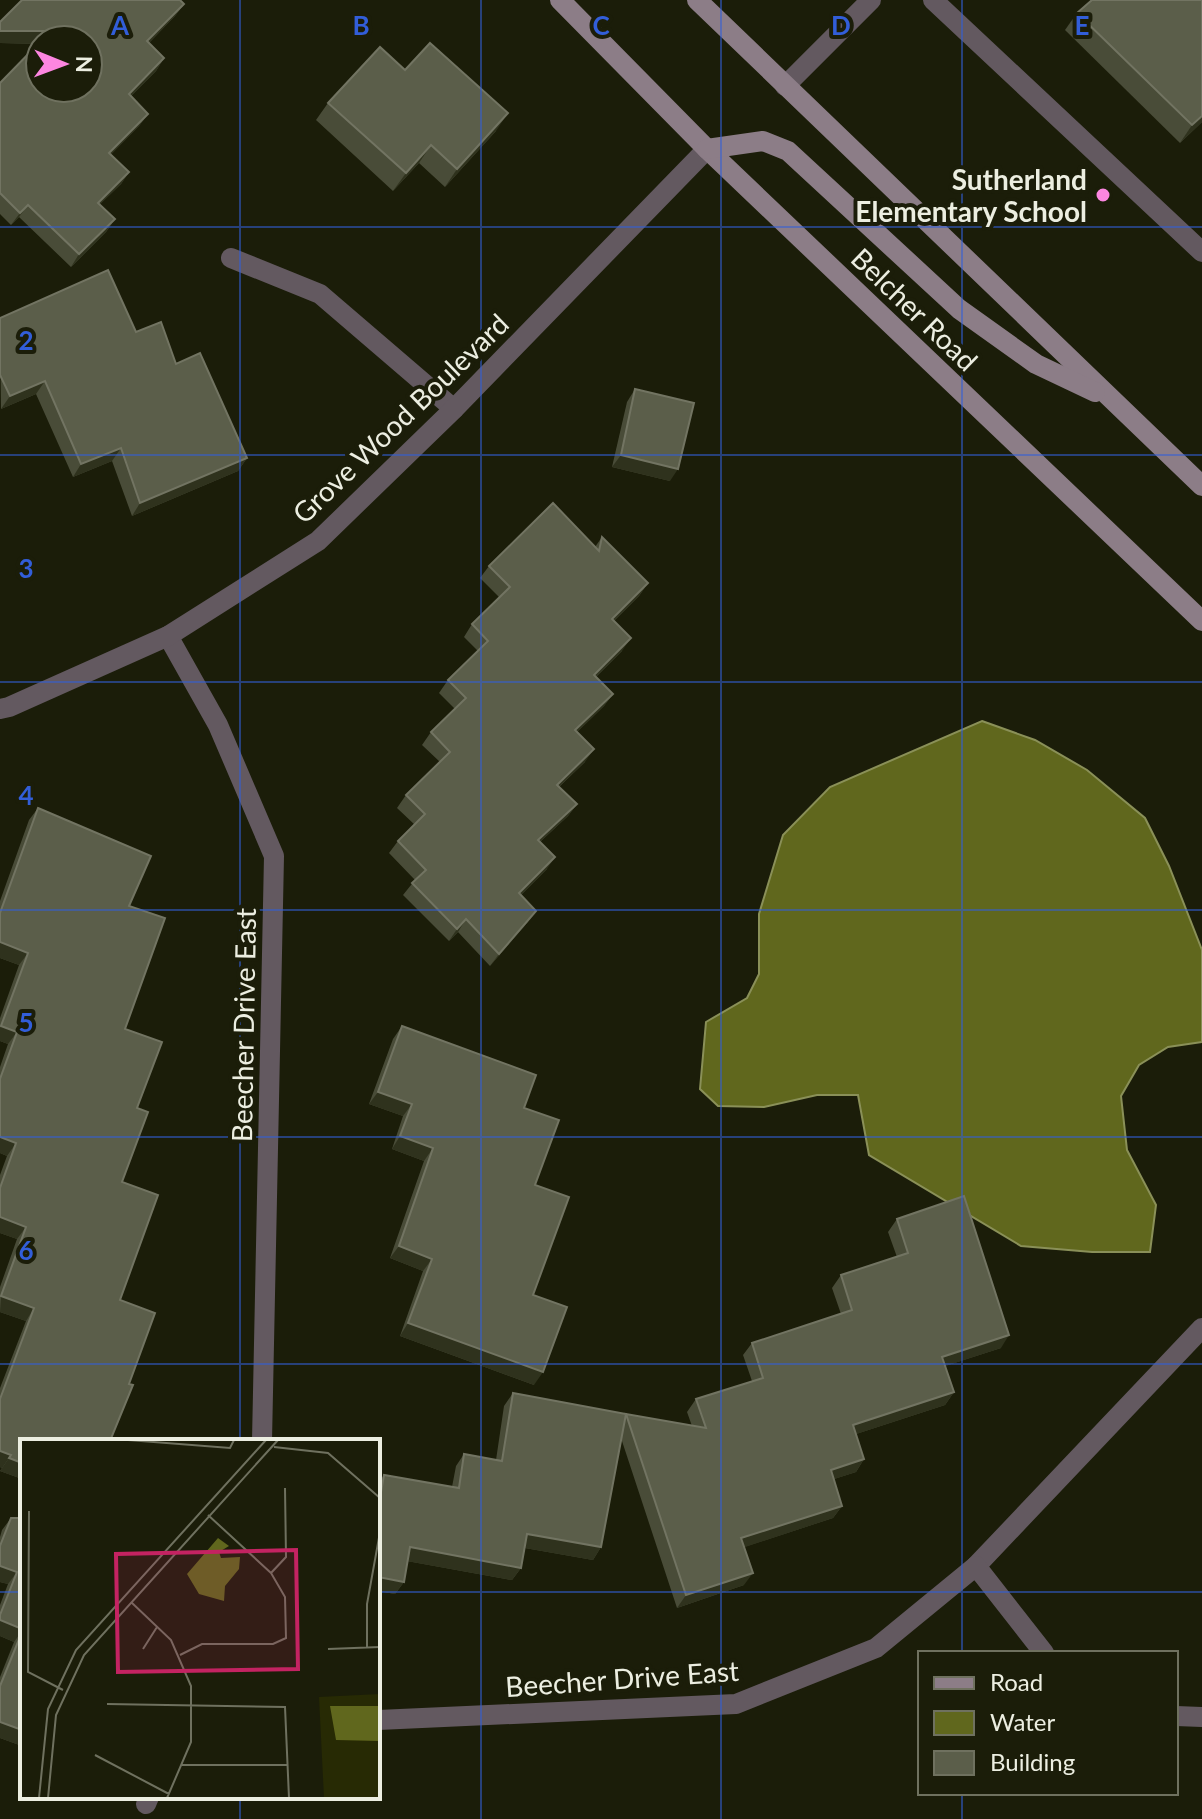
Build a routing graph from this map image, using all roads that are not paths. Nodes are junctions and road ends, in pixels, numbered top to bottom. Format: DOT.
graph roads {
  1 [pos="560,0"];
  2 [pos="697,0"];
  3 [pos="871,0"];
  4 [pos="933,0"];
  5 [pos="785,86"];
  6 [pos="707,149"];
  7 [pos="1202,252"];
  8 [pos="231,258"];
  9 [pos="1113,400"];
  10 [pos="454,409"];
  11 [pos="1202,486"];
  12 [pos="1202,621"];
  13 [pos="168,636"];
  14 [pos="0,709"];
  15 [pos="1202,1328"];
  16 [pos="262,1439"];
  17 [pos="976,1566"];
  18 [pos="1042,1651"];
  19 [pos="1178,1716"];
  20 [pos="1202,1717"];
  21 [pos="380,1720"];
  1 -- 6 [label="main road, Belcher Road"];
  2 -- 5 [label="main road"];
  3 -- 5 [label="street"];
  4 -- 7 [label="street"];
  5 -- 9 [label="main road"];
  6 -- 9 [label="main road"];
  6 -- 10 [label="street, Grove Wood Boulevard"];
  6 -- 12 [label="main road, Belcher Road"];
  8 -- 10 [label="street"];
  9 -- 11 [label="main road"];
  10 -- 13 [label="street, Grove Wood Boulevard"];
  13 -- 14 [label="street, Grove Wood Boulevard"];
  13 -- 16 [label="street, Beecher Drive East"];
  15 -- 17 [label="street, Beecher Drive East"];
  17 -- 18 [label="street"];
  17 -- 21 [label="street, Beecher Drive East"];
  19 -- 20 [label="street"];
}
